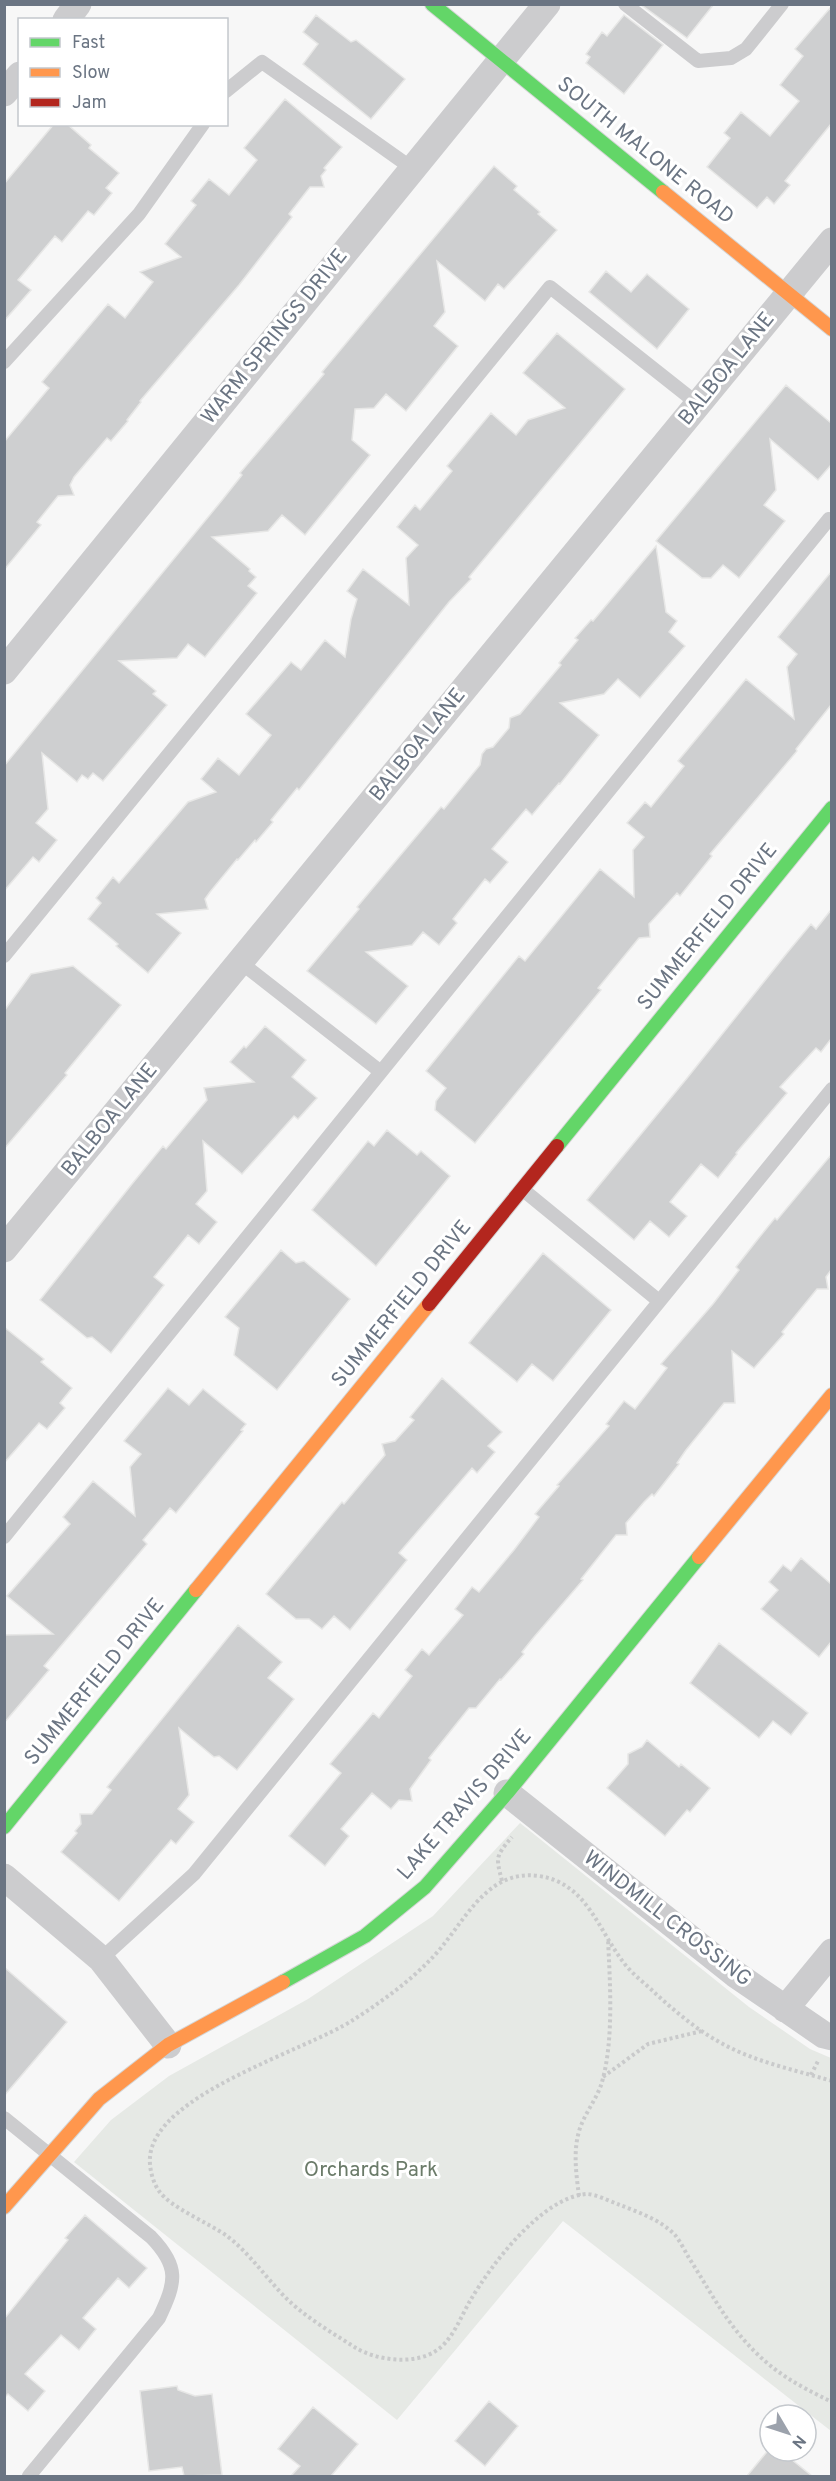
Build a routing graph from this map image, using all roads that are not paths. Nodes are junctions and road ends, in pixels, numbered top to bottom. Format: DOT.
graph roads {
  1 [pos="78,4"];
  2 [pos="432,4"];
  3 [pos="547,4"];
  4 [pos="625,4"];
  5 [pos="782,4"];
  6 [pos="68,18"];
  7 [pos="501,61"];
  8 [pos="18,77"];
  9 [pos="228,89"];
  10 [pos="4,93"];
  11 [pos="201,126"];
  12 [pos="413,169"];
  13 [pos="831,241"];
  14 [pos="788,294"];
  15 [pos="831,329"];
  16 [pos="4,362"];
  17 [pos="698,404"];
  18 [pos="831,521"];
  19 [pos="4,670"];
  20 [pos="831,808"];
  21 [pos="4,956"];
  22 [pos="240,962"];
  23 [pos="381,1072"];
  24 [pos="831,1089"];
  25 [pos="522,1190"];
  26 [pos="4,1249"];
  27 [pos="659,1301"];
  28 [pos="831,1395"];
  29 [pos="4,1537"];
  30 [pos="507,1793"];
  31 [pos="4,1827"];
  32 [pos="4,1877"];
  33 [pos="831,1952"];
  34 [pos="101,1959"];
  35 [pos="785,2009"];
  36 [pos="831,2037"];
  37 [pos="168,2044"];
  38 [pos="4,2118"];
  39 [pos="50,2155"];
  40 [pos="4,2207"];
  41 [pos="29,2476"];
  1 -- 6 [label="street"];
  2 -- 7 [label="street, SOUTH MALONE ROAD"];
  3 -- 7 [label="street, WARM SPRINGS DRIVE"];
  4 -- 5 [label="lane"];
  7 -- 12 [label="street, WARM SPRINGS DRIVE"];
  7 -- 14 [label="street, SOUTH MALONE ROAD"];
  8 -- 10 [label="street"];
  9 -- 12 [label="lane"];
  11 -- 16 [label="lane"];
  12 -- 19 [label="street, WARM SPRINGS DRIVE"];
  13 -- 14 [label="street, BALBOA LANE"];
  14 -- 15 [label="street, SOUTH MALONE ROAD"];
  14 -- 17 [label="street, BALBOA LANE"];
  17 -- 21 [label="lane"];
  17 -- 22 [label="street, BALBOA LANE"];
  18 -- 23 [label="lane"];
  20 -- 25 [label="street, SUMMERFIELD DRIVE"];
  22 -- 23 [label="lane"];
  22 -- 26 [label="street, BALBOA LANE"];
  23 -- 29 [label="lane"];
  24 -- 27 [label="lane"];
  25 -- 27 [label="lane"];
  25 -- 31 [label="street, SUMMERFIELD DRIVE"];
  27 -- 34 [label="lane"];
  28 -- 30 [label="street, LAKE TRAVIS DRIVE"];
  30 -- 35 [label="street, WINDMILL CROSSING"];
  30 -- 37 [label="street, LAKE TRAVIS DRIVE"];
  32 -- 34 [label="street"];
  33 -- 35 [label="street"];
  34 -- 37 [label="street"];
  35 -- 36 [label="street, WINDMILL CROSSING"];
  37 -- 39 [label="street, LAKE TRAVIS DRIVE"];
  38 -- 39 [label="lane"];
  39 -- 40 [label="street, LAKE TRAVIS DRIVE"];
  39 -- 41 [label="lane"];
}
